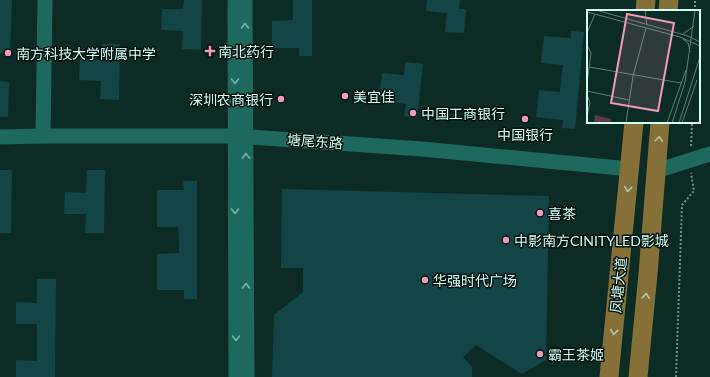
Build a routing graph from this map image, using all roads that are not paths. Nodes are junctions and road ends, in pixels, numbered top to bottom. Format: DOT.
graph roads {
  1 [pos="45,0"];
  2 [pos="235,0"];
  3 [pos="245,0"];
  4 [pos="646,0"];
  5 [pos="669,0"];
  6 [pos="645,10"];
  7 [pos="668,10"];
  8 [pos="634,123"];
  9 [pos="660,123"];
  10 [pos="43,136"];
  11 [pos="241,136"];
  12 [pos="0,138"];
  13 [pos="710,154"];
  14 [pos="630,169"];
  15 [pos="656,171"];
  16 [pos="236,377"];
  17 [pos="247,377"];
  18 [pos="609,377"];
  19 [pos="638,377"];
  1 -- 10 [label="street"];
  2 -- 11 [label="street, one-way"];
  11 -- 3 [label="street, one-way"];
  4 -- 6 [label="main road"];
  5 -- 7 [label="main road"];
  8 -- 14 [label="main road, 凤塘大道"];
  15 -- 9 [label="main road, 凤塘大道, one-way"];
  10 -- 11 [label="street, 塘尾东路"];
  10 -- 12 [label="street, 塘尾东路"];
  11 -- 14 [label="street, 塘尾东路"];
  11 -- 16 [label="street, one-way"];
  17 -- 11 [label="street, one-way"];
  13 -- 15 [label="street"];
  14 -- 18 [label="main road, 凤塘大道, one-way"];
  19 -- 15 [label="main road, 凤塘大道, one-way"];
}
